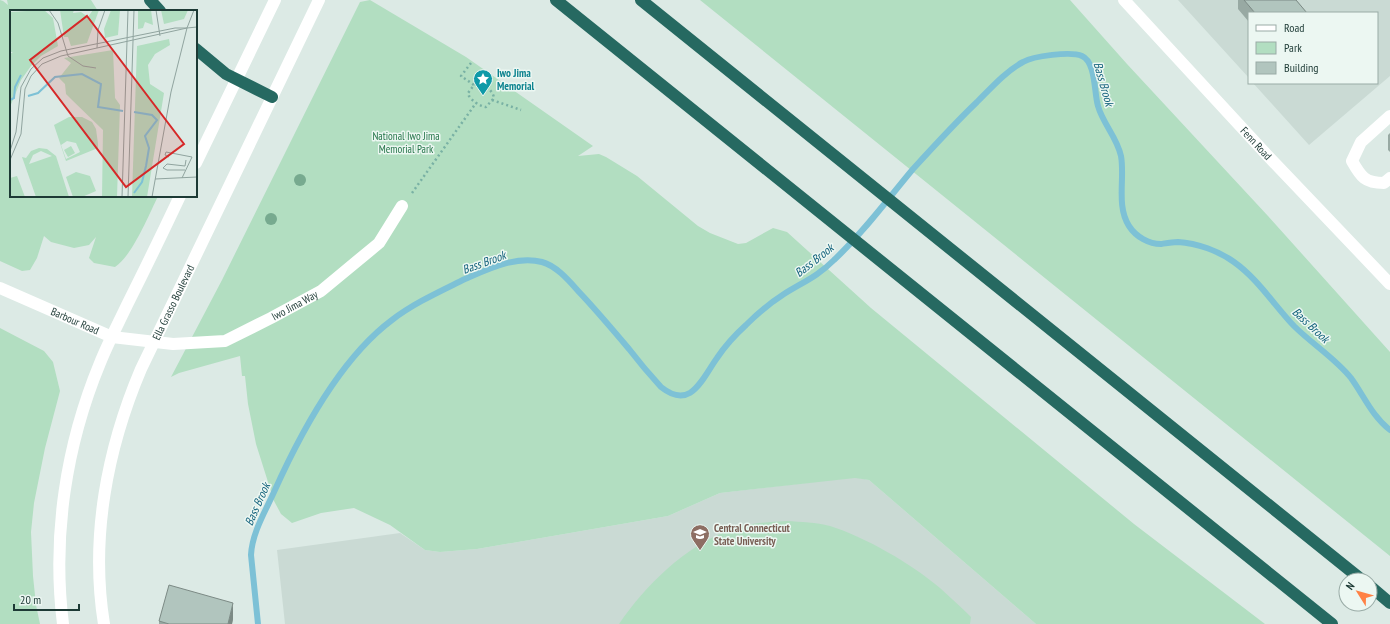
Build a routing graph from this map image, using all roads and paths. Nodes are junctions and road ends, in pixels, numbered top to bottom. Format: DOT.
graph roads {
  1 [pos="150,0"];
  2 [pos="275,0"];
  3 [pos="320,0"];
  4 [pos="556,0"];
  5 [pos="640,0"];
  6 [pos="1124,0"];
  7 [pos="159,10"];
  8 [pos="197,50"];
  9 [pos="471,63"];
  10 [pos="236,80"];
  11 [pos="474,85"];
  12 [pos="272,97"];
  13 [pos="492,100"];
  14 [pos="476,103"];
  15 [pos="521,110"];
  16 [pos="1390,116"];
  17 [pos="197,161"];
  18 [pos="1390,178"];
  19 [pos="180,197"];
  20 [pos="402,206"];
  21 [pos="1390,284"];
  22 [pos="0,288"];
  23 [pos="112,337"];
  24 [pos="154,342"];
  25 [pos="1352,572"];
  26 [pos="1378,592"];
  27 [pos="1390,602"];
  28 [pos="63,624"];
  29 [pos="104,624"];
  30 [pos="1332,624"];
  1 -- 7 [label="highway"];
  2 -- 10 [label="main road"];
  3 -- 12 [label="main road, Ella Grasso Boulevard"];
  4 -- 30 [label="highway"];
  5 -- 25 [label="highway"];
  6 -- 21 [label="main road, Fenn Road"];
  8 -- 10 [label="highway"];
  9 -- 11 [label="path"];
  10 -- 12 [label="highway"];
  10 -- 17 [label="main road"];
  11 -- 13 [label="path"];
  11 -- 14 [label="path"];
  12 -- 24 [label="main road, Ella Grasso Boulevard"];
  13 -- 14 [label="path"];
  13 -- 15 [label="path"];
  14 -- 20 [label="path"];
  16 -- 18 [label="main road"];
  19 -- 23 [label="main road"];
  20 -- 24 [label="main road, Iwo Jima Way"];
  22 -- 23 [label="main road, Barbour Road"];
  23 -- 24 [label="main road, Barbour Road"];
  23 -- 28 [label="main road"];
  24 -- 29 [label="main road, Ella Grasso Boulevard"];
  26 -- 27 [label="highway"];
}
